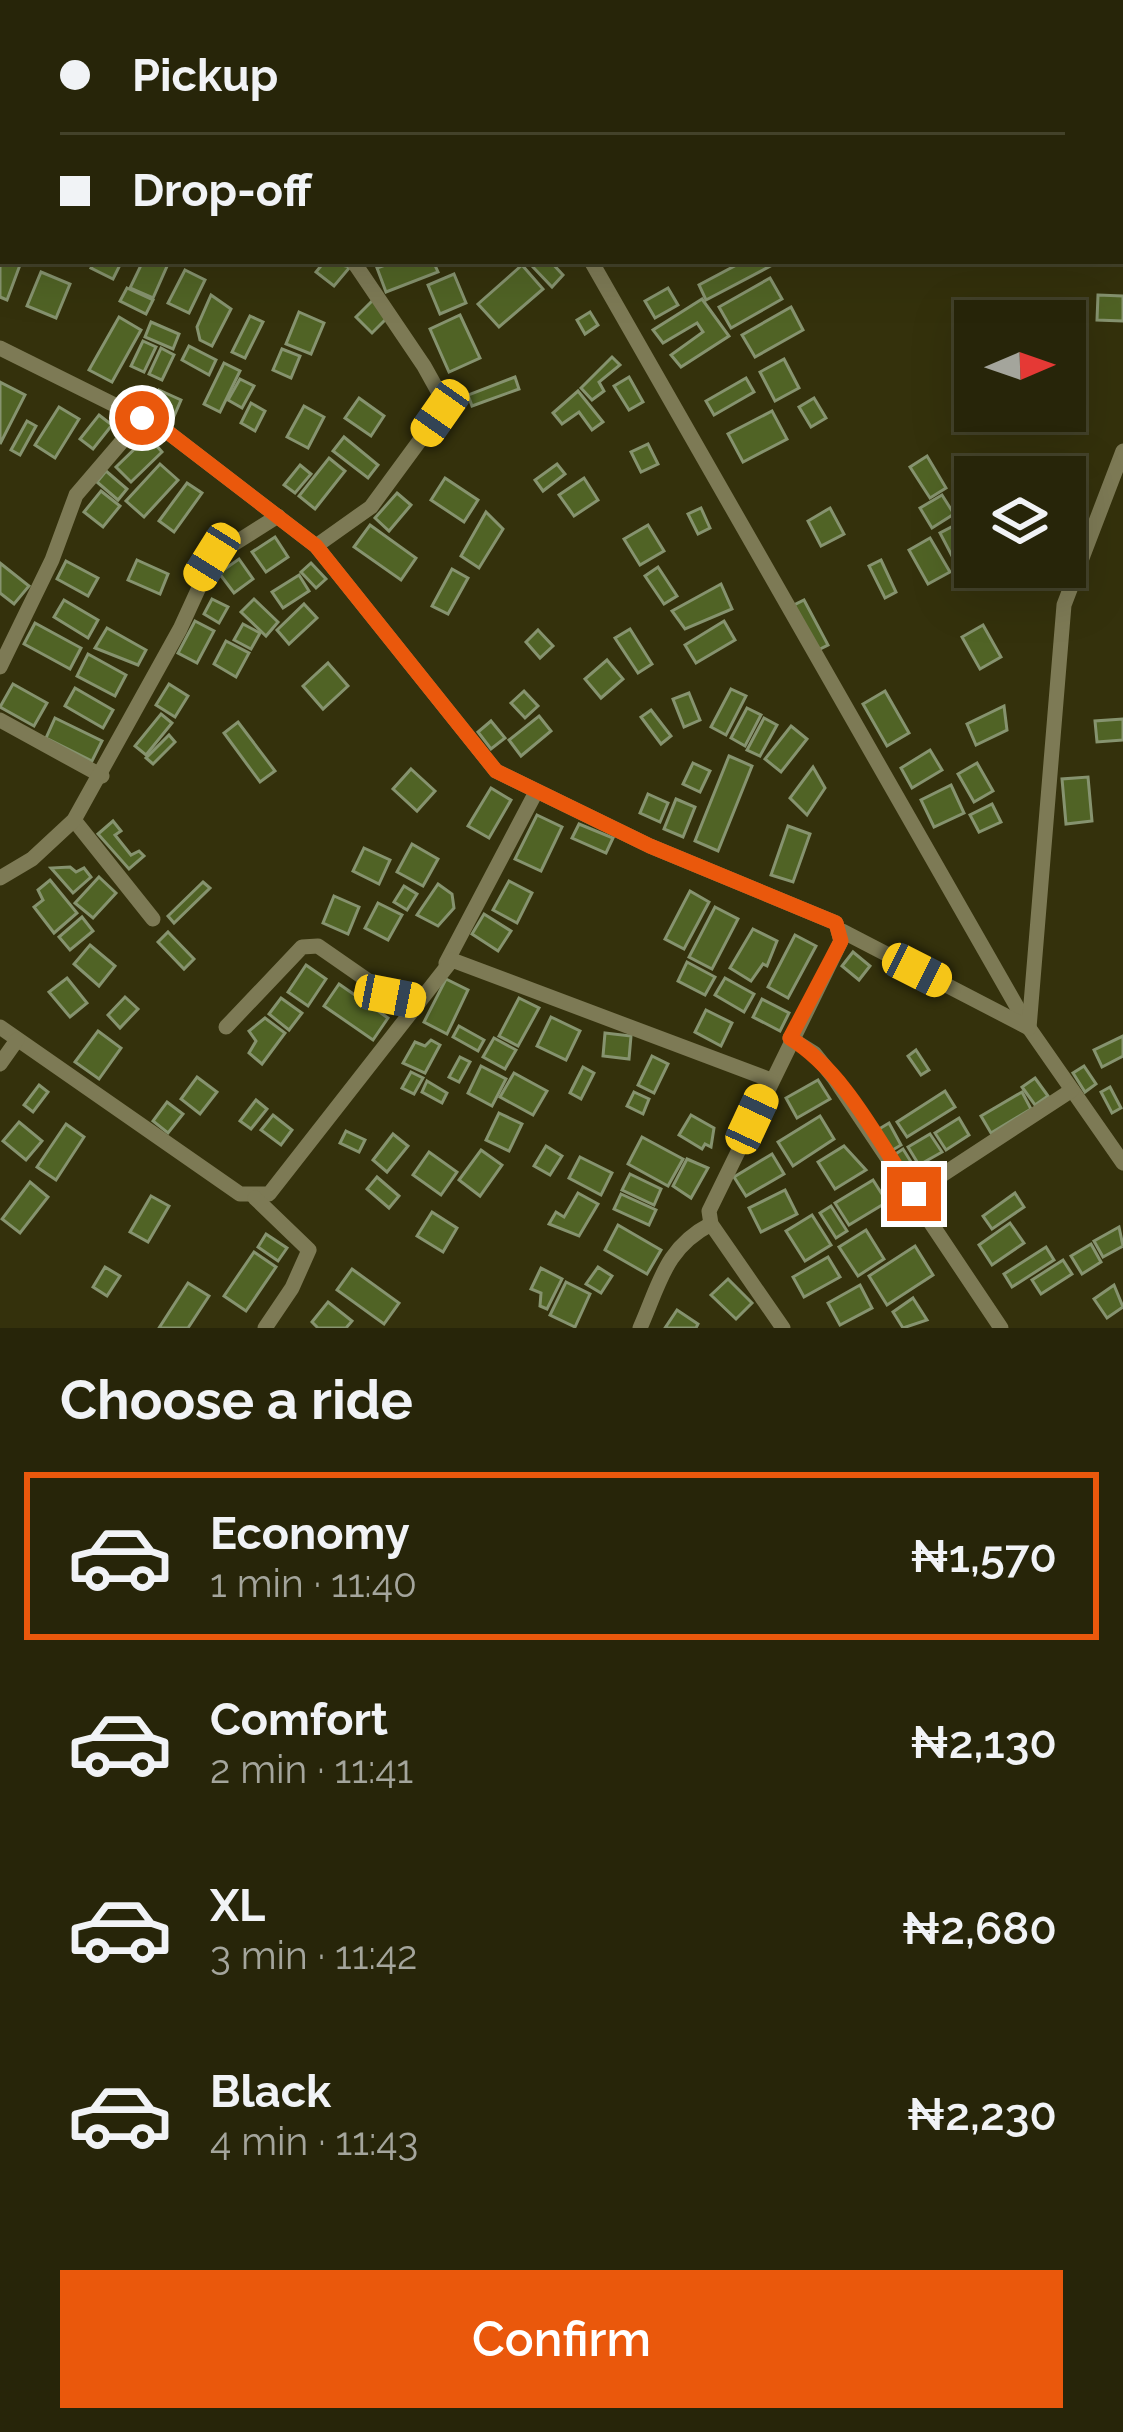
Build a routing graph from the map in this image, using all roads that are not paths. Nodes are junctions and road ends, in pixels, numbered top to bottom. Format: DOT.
graph roads {
  1 [pos="355,264"];
  2 [pos="593,264"];
  3 [pos="0,348"];
  4 [pos="142,418"];
  5 [pos="1123,451"];
  6 [pos="278,517"];
  7 [pos="316,546"];
  8 [pos="0,667"];
  9 [pos="0,720"];
  10 [pos="102,776"];
  11 [pos="536,792"];
  12 [pos="74,820"];
  13 [pos="0,878"];
  14 [pos="153,920"];
  15 [pos="842,931"];
  16 [pos="446,963"];
  17 [pos="419,1001"];
  18 [pos="0,1027"];
  19 [pos="226,1027"];
  20 [pos="1029,1028"];
  21 [pos="790,1038"];
  22 [pos="16,1040"];
  23 [pos="0,1064"];
  24 [pos="770,1080"];
  25 [pos="1072,1090"];
  26 [pos="1123,1163"];
  27 [pos="914,1194"];
  28 [pos="255,1198"];
  29 [pos="711,1224"];
  30 [pos="265,1328"];
  31 [pos="640,1328"];
  32 [pos="783,1328"];
  33 [pos="1001,1328"];
  1 -- 7 [label="street"];
  2 -- 20 [label="street"];
  3 -- 4 [label="street"];
  4 -- 6 [label="street"];
  4 -- 8 [label="street"];
  5 -- 20 [label="street"];
  6 -- 7 [label="street"];
  6 -- 10 [label="street"];
  7 -- 11 [label="street"];
  9 -- 10 [label="street"];
  10 -- 12 [label="street"];
  11 -- 15 [label="street"];
  11 -- 16 [label="street"];
  12 -- 13 [label="street"];
  12 -- 14 [label="street"];
  15 -- 20 [label="street"];
  15 -- 21 [label="street"];
  16 -- 17 [label="street"];
  16 -- 24 [label="street"];
  17 -- 19 [label="street"];
  17 -- 28 [label="street"];
  18 -- 22 [label="street"];
  20 -- 25 [label="street"];
  21 -- 24 [label="street"];
  21 -- 27 [label="street"];
  22 -- 23 [label="street"];
  22 -- 28 [label="street"];
  24 -- 29 [label="street"];
  25 -- 26 [label="street"];
  25 -- 27 [label="street"];
  27 -- 33 [label="street"];
  28 -- 30 [label="street"];
  29 -- 31 [label="street"];
  29 -- 32 [label="street"];
}
